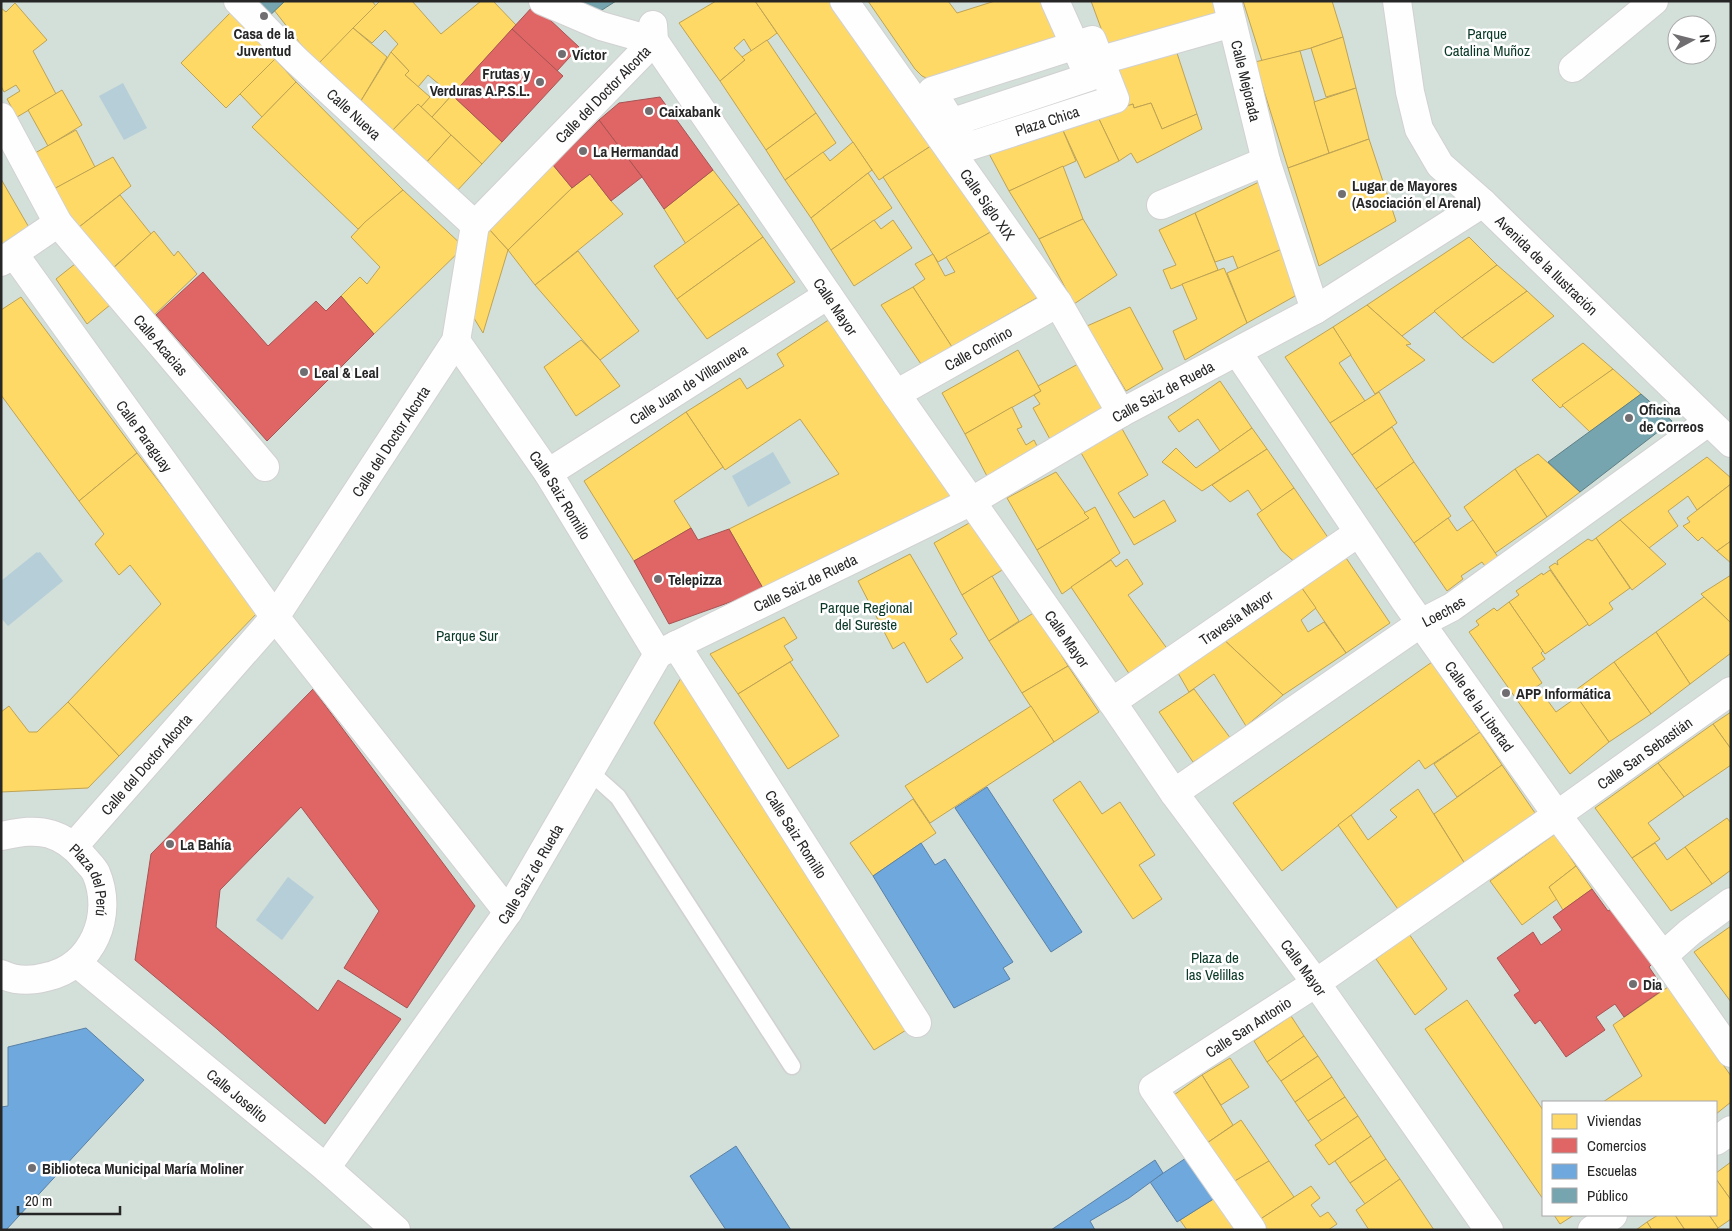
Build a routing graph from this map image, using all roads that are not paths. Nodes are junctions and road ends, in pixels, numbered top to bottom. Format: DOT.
graph roads {
  1 [pos="238,1"];
  2 [pos="543,1"];
  3 [pos="844,1"];
  4 [pos="1055,1"];
  5 [pos="1397,1"];
  6 [pos="1654,1"];
  7 [pos="1229,12"];
  8 [pos="653,31"];
  9 [pos="1086,57"];
  10 [pos="1573,68"];
  11 [pos="924,97"];
  12 [pos="1,117"];
  13 [pos="943,125"];
  14 [pos="1266,161"];
  15 [pos="1483,203"];
  16 [pos="1161,205"];
  17 [pos="58,223"];
  18 [pos="475,225"];
  19 [pos="8,258"];
  20 [pos="828,295"];
  21 [pos="1058,303"];
  22 [pos="1316,310"];
  23 [pos="456,341"];
  24 [pos="1238,353"];
  25 [pos="896,394"];
  26 [pos="1121,413"];
  27 [pos="1708,422"];
  28 [pos="1731,443"];
  29 [pos="265,467"];
  30 [pos="548,473"];
  31 [pos="972,501"];
  32 [pos="1358,533"];
  33 [pos="274,617"];
  34 [pos="1421,623"];
  35 [pos="667,650"];
  36 [pos="1731,691"];
  37 [pos="1112,702"];
  38 [pos="589,771"];
  39 [pos="1174,793"];
  40 [pos="1557,815"];
  41 [pos="1,836"];
  42 [pos="74,846"];
  43 [pos="1731,902"];
  44 [pos="508,912"];
  45 [pos="1663,956"];
  46 [pos="77,964"];
  47 [pos="1,974"];
  48 [pos="1316,983"];
  49 [pos="917,1023"];
  50 [pos="1731,1053"];
  51 [pos="792,1066"];
  52 [pos="1731,1130"];
  53 [pos="1717,1140"];
  54 [pos="326,1168"];
  55 [pos="1612,1216"];
  56 [pos="396,1230"];
  57 [pos="1252,1230"];
  58 [pos="1489,1230"];
  59 [pos="1592,1230"];
  1 -- 18 [label="street, Calle Nueva"];
  2 -- 8 [label="street"];
  3 -- 11 [label="street, Calle Siglo XIX"];
  4 -- 9 [label="street"];
  5 -- 15 [label="street, Avenida de la Ilustración"];
  6 -- 10 [label="street"];
  7 -- 9 [label="street"];
  7 -- 14 [label="street, Calle Mejorada"];
  8 -- 18 [label="street, Calle del Doctor Alcorta"];
  8 -- 20 [label="street, Calle Mayor"];
  9 -- 11 [label="street"];
  9 -- 13 [label="street, Plaza Chica"];
  11 -- 13 [label="street, Calle Siglo XIX"];
  12 -- 17 [label="street, Calle Acacias"];
  13 -- 21 [label="street, Calle Siglo XIX"];
  14 -- 16 [label="street"];
  14 -- 22 [label="street, Calle Mejorada"];
  15 -- 22 [label="street, Calle Saiz de Rueda"];
  15 -- 27 [label="street, Avenida de la Ilustración"];
  17 -- 19 [label="street"];
  17 -- 29 [label="street, Calle Acacias"];
  18 -- 23 [label="street, Calle del Doctor Alcorta"];
  19 -- 33 [label="street, Calle Paraguay"];
  20 -- 25 [label="street, Calle Mayor"];
  20 -- 30 [label="street, Calle Juan de Villanueva"];
  21 -- 25 [label="street, Calle Comino"];
  21 -- 26 [label="street, Calle Siglo XIX"];
  22 -- 24 [label="street, Calle Saiz de Rueda"];
  23 -- 30 [label="street, Calle Saiz Romillo"];
  23 -- 33 [label="street, Calle del Doctor Alcorta"];
  24 -- 26 [label="street, Calle Saiz de Rueda"];
  24 -- 32 [label="street, Calle de la Libertad"];
  25 -- 31 [label="street, Calle Mayor"];
  26 -- 31 [label="street, Calle Saiz de Rueda"];
  27 -- 28 [label="street, Avenida de la Ilustración"];
  27 -- 34 [label="street, Loeches"];
  30 -- 35 [label="street, Calle Saiz Romillo"];
  31 -- 35 [label="street, Calle Saiz de Rueda"];
  31 -- 37 [label="street, Calle Mayor"];
  32 -- 34 [label="street, Calle de la Libertad"];
  32 -- 37 [label="street, Travesía Mayor"];
  33 -- 42 [label="street, Calle del Doctor Alcorta"];
  33 -- 44 [label="street, Calle Paraguay"];
  34 -- 39 [label="street, Loeches"];
  34 -- 40 [label="street, Calle de la Libertad"];
  35 -- 38 [label="street, Calle Saiz de Rueda"];
  35 -- 49 [label="street, Calle Saiz Romillo"];
  36 -- 40 [label="street, Calle San Sebastián"];
  37 -- 39 [label="street, Calle Mayor"];
  38 -- 44 [label="street, Calle Saiz de Rueda"];
  38 -- 51 [label="lane"];
  39 -- 48 [label="street, Calle Mayor"];
  40 -- 45 [label="street, Calle de la Libertad"];
  40 -- 48 [label="street, Calle San Antonio"];
  41 -- 42 [label="street, Plaza del Perú"];
  42 -- 46 [label="street, Plaza del Perú"];
  43 -- 45 [label="street"];
  44 -- 54 [label="street, Calle Saiz de Rueda"];
  45 -- 50 [label="street, Calle de la Libertad"];
  46 -- 47 [label="street, Plaza del Perú"];
  46 -- 54 [label="street, Calle Joselito"];
  48 -- 57 [label="street, Calle San Antonio"];
  48 -- 58 [label="street, Calle Mayor"];
  52 -- 53 [label="street"];
  54 -- 56 [label="street, Calle Joselito"];
  55 -- 59 [label="street"];
}
